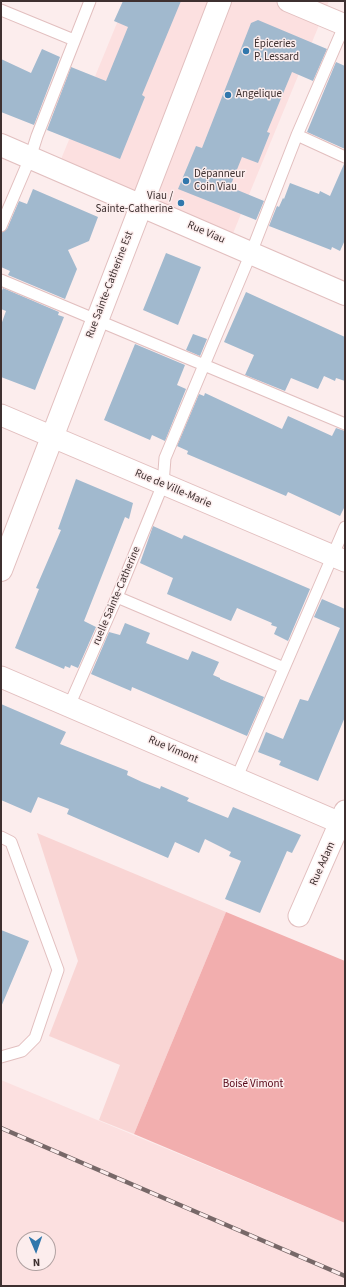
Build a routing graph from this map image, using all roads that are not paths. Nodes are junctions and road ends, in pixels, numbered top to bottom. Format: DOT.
graph roads {
  1 [pos="90,1"];
  2 [pos="220,1"];
  3 [pos="288,1"];
  4 [pos="1,10"];
  5 [pos="345,25"];
  6 [pos="74,40"];
  7 [pos="297,135"];
  8 [pos="1,145"];
  9 [pos="345,156"];
  10 [pos="30,158"];
  11 [pos="141,205"];
  12 [pos="1,226"];
  13 [pos="251,253"];
  14 [pos="1,280"];
  15 [pos="345,294"];
  16 [pos="97,320"];
  17 [pos="205,366"];
  18 [pos="1,415"];
  19 [pos="345,424"];
  20 [pos="52,437"];
  21 [pos="163,484"];
  22 [pos="345,527"];
  23 [pos="339,559"];
  24 [pos="1,570"];
  25 [pos="117,597"];
  26 [pos="284,668"];
  27 [pos="1,677"];
  28 [pos="69,706"];
  29 [pos="237,777"];
  30 [pos="344,820"];
  31 [pos="1,837"];
  32 [pos="299,916"];
  33 [pos="1,1056"];
  1 -- 6 [label="lane"];
  2 -- 11 [label="street, Rue Sainte-Catherine Est"];
  3 -- 5 [label="street"];
  4 -- 6 [label="lane"];
  5 -- 7 [label="lane, ruelle Sainte-Catherine"];
  6 -- 10 [label="lane"];
  7 -- 9 [label="lane"];
  7 -- 13 [label="lane, ruelle Sainte-Catherine"];
  8 -- 10 [label="street, Rue Viau"];
  10 -- 11 [label="street, Rue Viau"];
  10 -- 12 [label="lane"];
  11 -- 13 [label="street, Rue Viau"];
  11 -- 16 [label="street, Rue Sainte-Catherine Est"];
  13 -- 15 [label="street, Rue Viau"];
  13 -- 17 [label="lane, ruelle Sainte-Catherine"];
  14 -- 16 [label="lane"];
  16 -- 17 [label="lane"];
  16 -- 20 [label="street, Rue Sainte-Catherine Est"];
  17 -- 19 [label="lane"];
  17 -- 21 [label="lane, ruelle Sainte-Catherine"];
  18 -- 20 [label="street, Rue de Ville-Marie"];
  20 -- 21 [label="street, Rue de Ville-Marie"];
  20 -- 24 [label="street, Rue Sainte-Catherine Est"];
  21 -- 23 [label="street, Rue de Ville-Marie"];
  21 -- 25 [label="lane, ruelle Sainte-Catherine"];
  22 -- 23 [label="lane"];
  23 -- 26 [label="lane"];
  25 -- 26 [label="lane"];
  25 -- 28 [label="lane, ruelle Sainte-Catherine"];
  26 -- 29 [label="lane"];
  27 -- 28 [label="street, Rue Vimont"];
  28 -- 29 [label="street, Rue Vimont"];
  29 -- 30 [label="street, Rue Vimont"];
  30 -- 32 [label="street, Rue Adam"];
  31 -- 33 [label="lane"];
}
